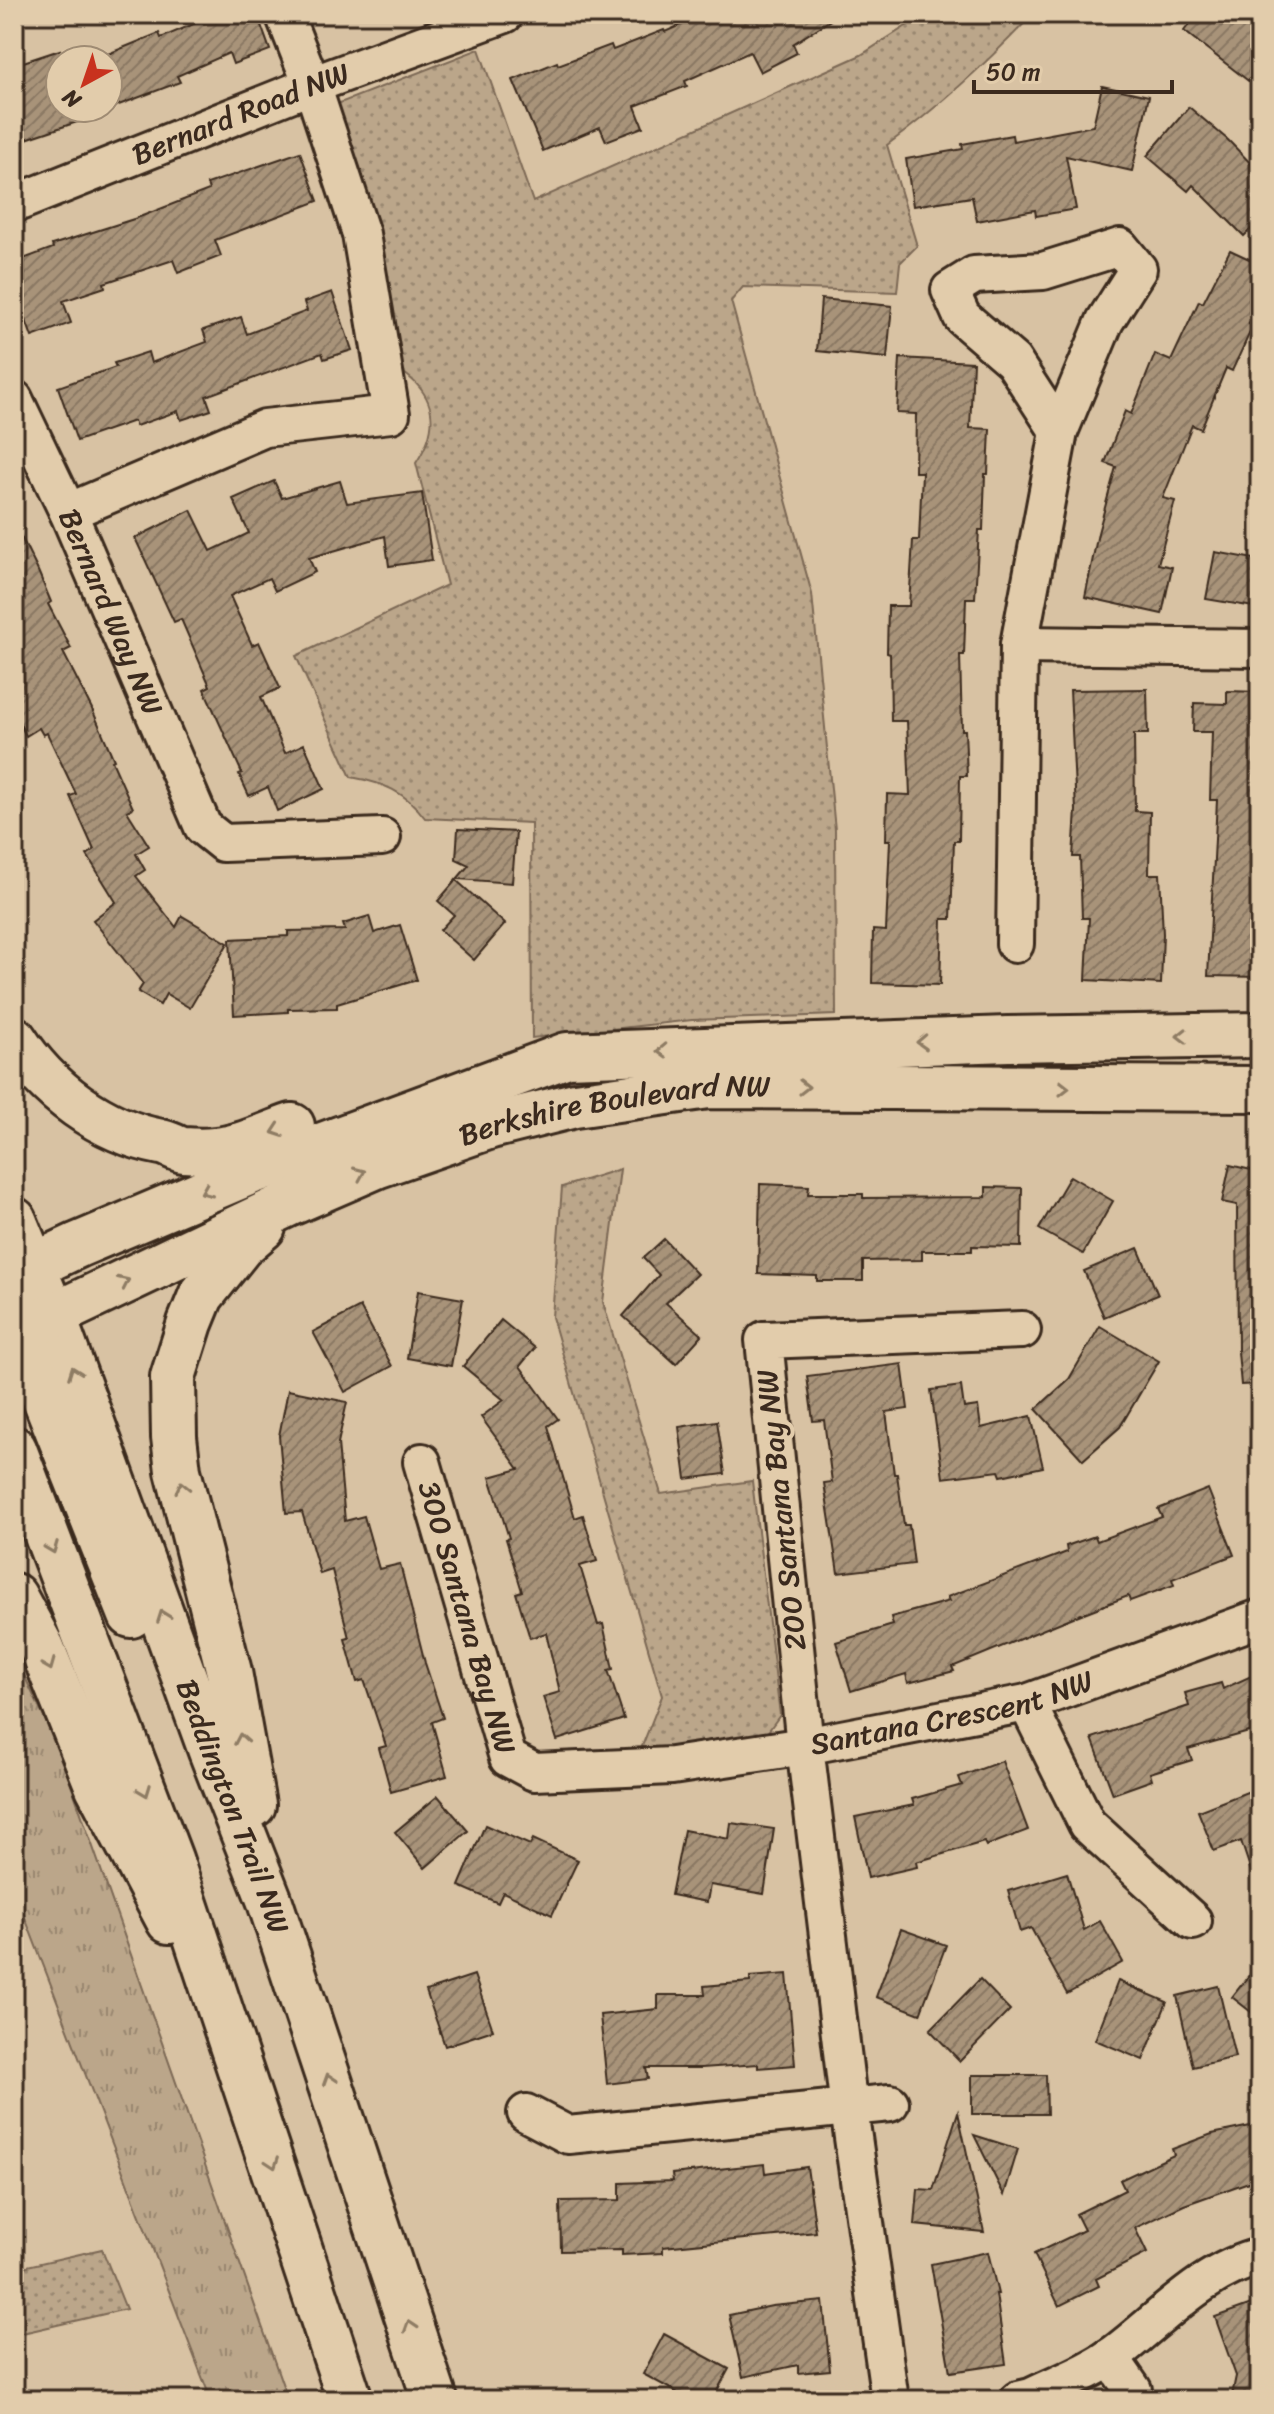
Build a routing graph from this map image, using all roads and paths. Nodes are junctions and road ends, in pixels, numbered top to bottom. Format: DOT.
graph roads {
  1 [pos="284,14"];
  2 [pos="505,14"];
  3 [pos="466,21"];
  4 [pos="312,85"];
  5 [pos="14,204"];
  6 [pos="14,399"];
  7 [pos="1059,432"];
  8 [pos="68,512"];
  9 [pos="1019,645"];
  10 [pos="1260,648"];
  11 [pos="382,837"];
  12 [pos="1015,944"];
  13 [pos="1260,1035"];
  14 [pos="14,1039"];
  15 [pos="567,1055"];
  16 [pos="1210,1088"];
  17 [pos="1260,1089"];
  18 [pos="1260,1108"];
  19 [pos="288,1204"];
  20 [pos="14,1220"];
  21 [pos="20,1276"];
  22 [pos="24,1328"];
  23 [pos="1022,1330"];
  24 [pos="14,1449"];
  25 [pos="422,1462"];
  26 [pos="14,1596"];
  27 [pos="1260,1618"];
  28 [pos="1027,1703"];
  29 [pos="805,1746"];
  30 [pos="269,1899"];
  31 [pos="1193,1921"];
  32 [pos="230,2036"];
  33 [pos="890,2103"];
  34 [pos="849,2109"];
  35 [pos="526,2113"];
  36 [pos="1260,2257"];
  37 [pos="1110,2357"];
  38 [pos="1133,2390"];
  39 [pos="350,2400"];
  40 [pos="435,2400"];
  41 [pos="890,2400"];
  42 [pos="1018,2400"];
  1 -- 4 [label="street"];
  2 -- 3 [label="street, Bernard Road NW"];
  3 -- 4 [label="street, Bernard Road NW"];
  4 -- 5 [label="street, Bernard Road NW"];
  4 -- 8 [label="street"];
  6 -- 8 [label="street, Bernard Way NW"];
  7 -- 7 [label="street"];
  7 -- 9 [label="street"];
  8 -- 11 [label="street, Bernard Way NW"];
  9 -- 10 [label="street"];
  9 -- 12 [label="street"];
  13 -- 15 [label="main road, Berkshire Boulevard NW, one-way"];
  15 -- 14 [label="main road, one-way"];
  15 -- 21 [label="main road, Berkshire Boulevard NW, one-way"];
  16 -- 17 [label="main road, Berkshire Boulevard NW"];
  16 -- 18 [label="main road"];
  19 -- 16 [label="main road, Berkshire Boulevard NW, one-way"];
  22 -- 19 [label="main road, Berkshire Boulevard NW, one-way"];
  30 -- 19 [label="main road, one-way"];
  20 -- 21 [label="main road"];
  21 -- 22 [label="main road"];
  30 -- 22 [label="main road, Beddington Trail NW, one-way"];
  23 -- 29 [label="street, 200 Santana Bay NW"];
  24 -- 32 [label="main road, one-way"];
  25 -- 29 [label="street, 300 Santana Bay NW"];
  26 -- 32 [label="main road, one-way"];
  27 -- 28 [label="street, Santana Crescent NW"];
  28 -- 29 [label="street, Santana Crescent NW"];
  28 -- 31 [label="street"];
  29 -- 34 [label="street, Santana Crescent NW"];
  40 -- 30 [label="main road, Beddington Trail NW, one-way"];
  32 -- 39 [label="main road, one-way"];
  33 -- 34 [label="street"];
  34 -- 35 [label="street"];
  34 -- 41 [label="street, Santana Crescent NW"];
  36 -- 37 [label="street"];
  37 -- 38 [label="street"];
  37 -- 42 [label="street"];
}
